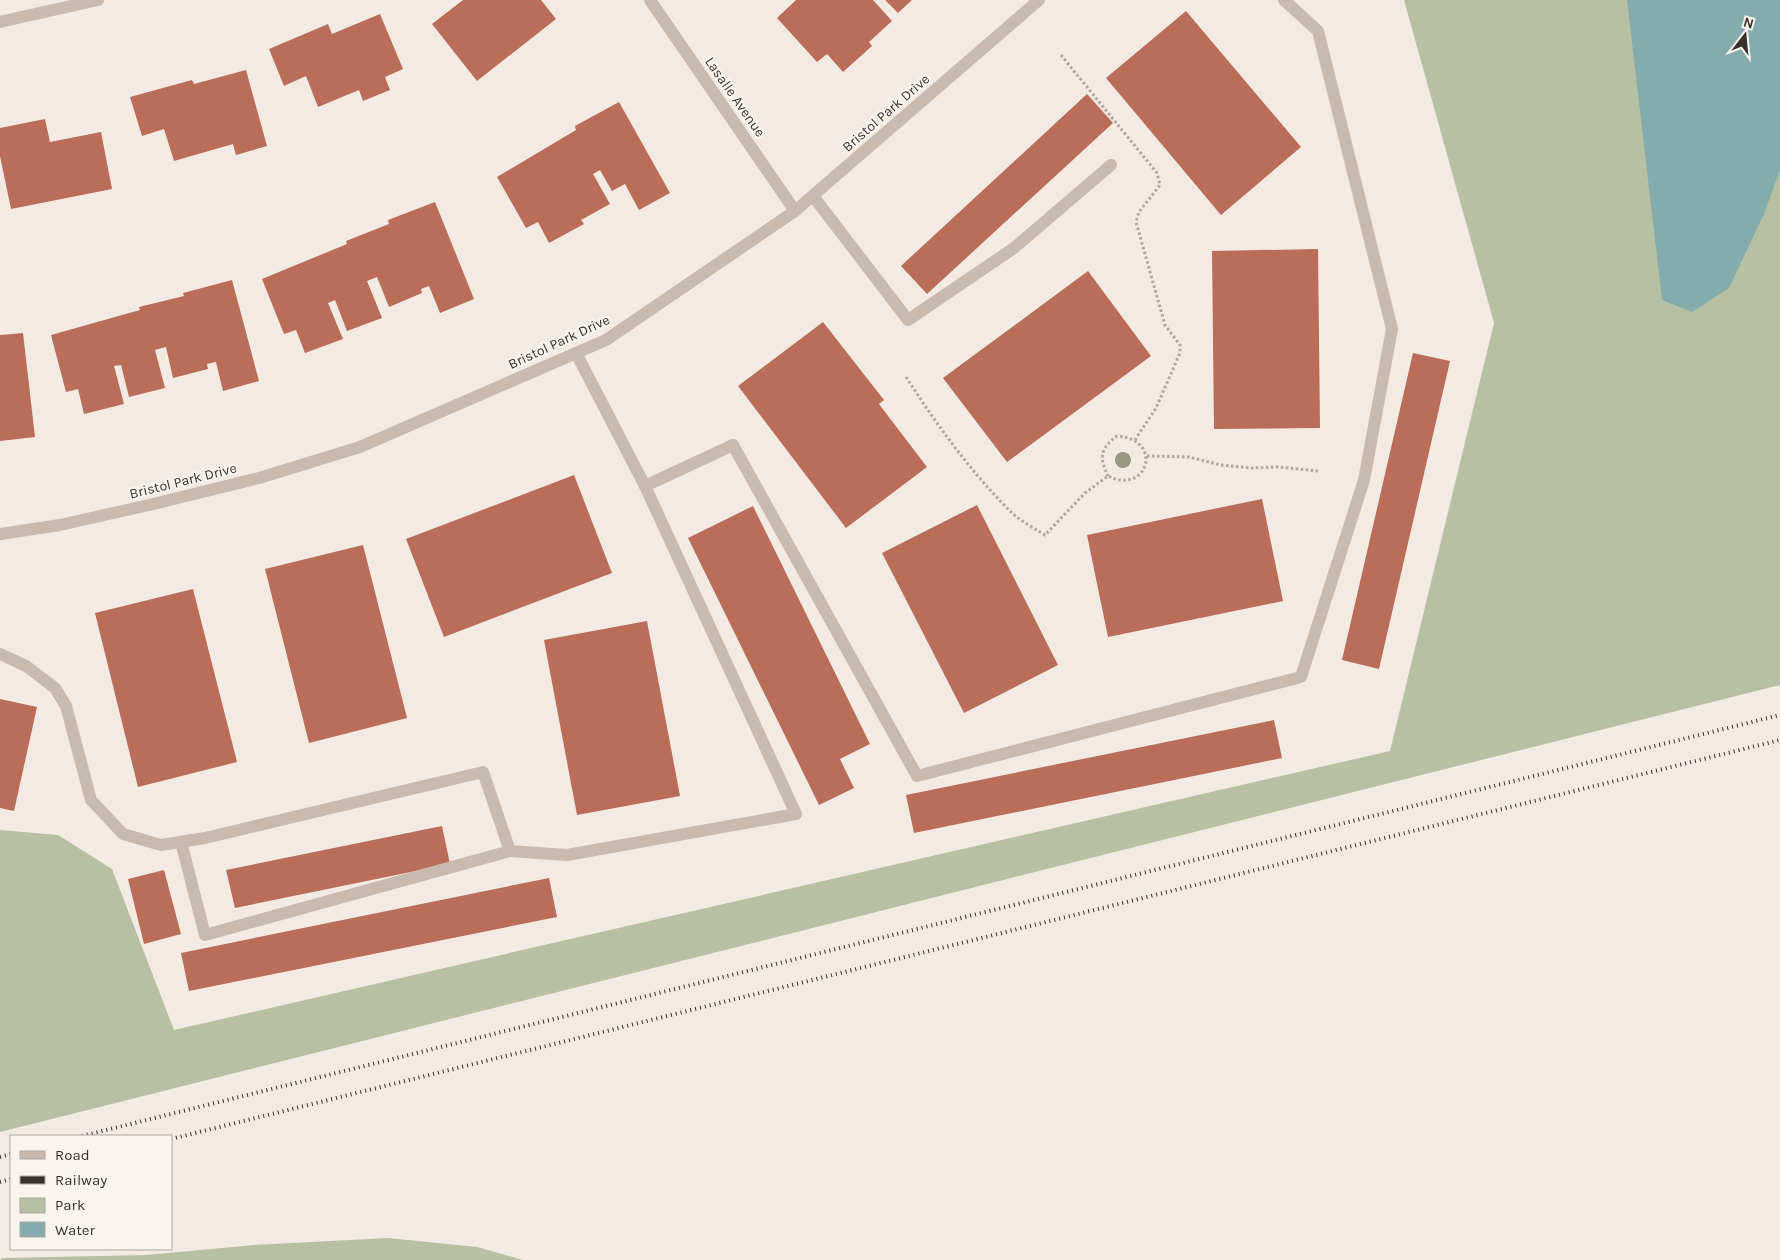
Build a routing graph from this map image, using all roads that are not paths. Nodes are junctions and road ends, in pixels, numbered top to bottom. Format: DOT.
graph roads {
  1 [pos="98,0"];
  2 [pos="650,0"];
  3 [pos="1040,0"];
  4 [pos="1284,0"];
  5 [pos="0,22"];
  6 [pos="1110,165"];
  7 [pos="813,196"];
  8 [pos="795,211"];
  9 [pos="576,353"];
  10 [pos="645,486"];
  11 [pos="0,534"];
  12 [pos="0,654"];
  13 [pos="181,842"];
  14 [pos="510,851"];
  1 -- 5 [label="street"];
  2 -- 8 [label="street, Lasalle Avenue"];
  3 -- 7 [label="street, Bristol Park Drive"];
  4 -- 10 [label="street"];
  6 -- 7 [label="street"];
  7 -- 8 [label="street, Bristol Park Drive"];
  8 -- 9 [label="street, Bristol Park Drive"];
  9 -- 10 [label="street"];
  9 -- 11 [label="street, Bristol Park Drive"];
  10 -- 14 [label="street"];
  12 -- 13 [label="street"];
  13 -- 14 [label="street"];
  13 -- 14 [label="street"];
}
